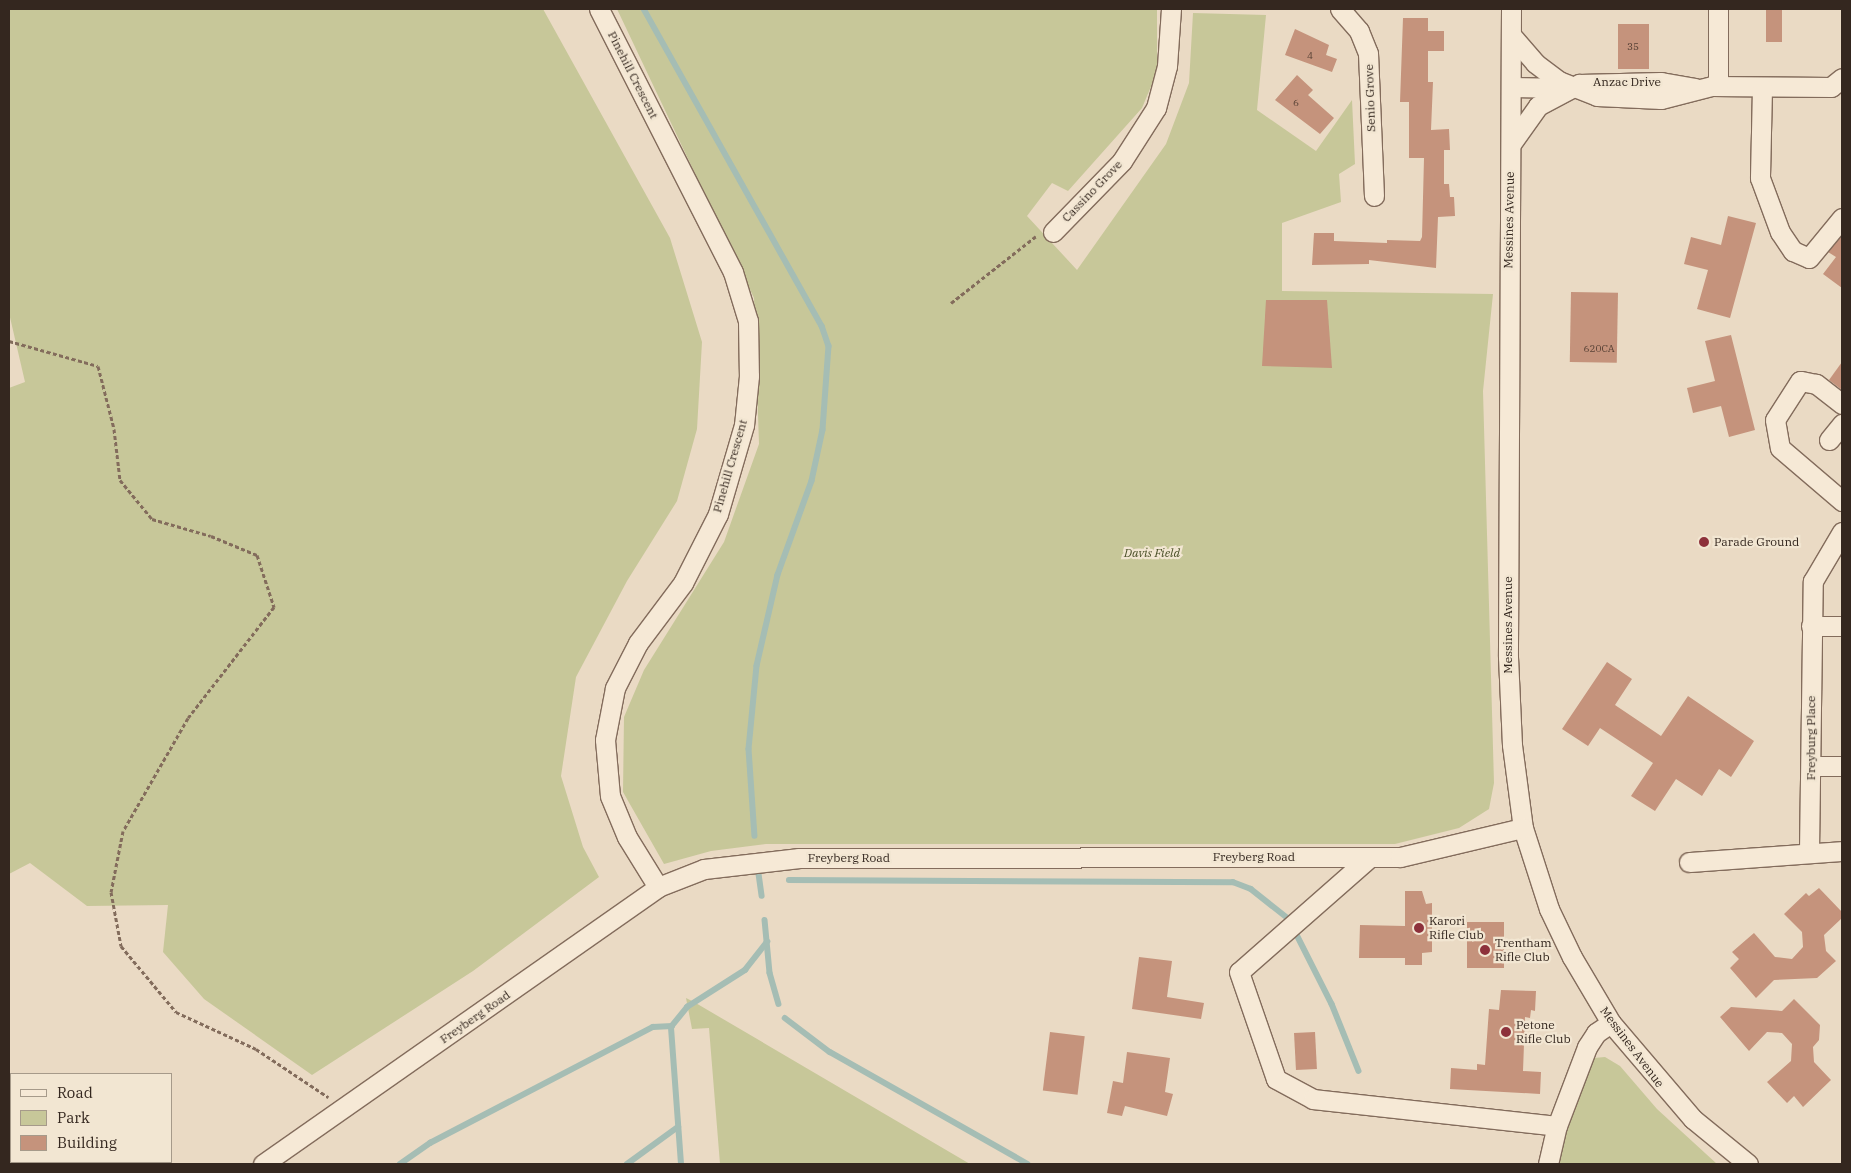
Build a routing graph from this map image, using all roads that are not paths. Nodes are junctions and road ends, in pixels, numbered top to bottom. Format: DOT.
graph roads {
  1 [pos="599,9"];
  2 [pos="1171,9"];
  3 [pos="1340,9"];
  4 [pos="1511,9"];
  5 [pos="1718,9"];
  6 [pos="1511,35"];
  7 [pos="1718,86"];
  8 [pos="1511,87"];
  9 [pos="1838,87"];
  10 [pos="1569,88"];
  11 [pos="1762,88"];
  12 [pos="1511,144"];
  13 [pos="1374,196"];
  14 [pos="1842,218"];
  15 [pos="1053,232"];
  16 [pos="1842,404"];
  17 [pos="1842,424"];
  18 [pos="1829,440"];
  19 [pos="1842,501"];
  20 [pos="1842,532"];
  21 [pos="1811,626"];
  22 [pos="1842,626"];
  23 [pos="1811,766"];
  24 [pos="1842,766"];
  25 [pos="1523,828"];
  26 [pos="1809,851"];
  27 [pos="1842,851"];
  28 [pos="1370,857"];
  29 [pos="1689,862"];
  30 [pos="658,887"];
  31 [pos="1611,1023"];
  32 [pos="1557,1126"];
  33 [pos="263,1164"];
  34 [pos="1548,1164"];
  35 [pos="1748,1164"];
  1 -- 30 [label="street, Pinehill Crescent"];
  2 -- 15 [label="street, Cassino Grove"];
  3 -- 13 [label="street, Senio Grove"];
  4 -- 6 [label="street, Messines Avenue"];
  5 -- 7 [label="street"];
  6 -- 8 [label="street, Messines Avenue"];
  6 -- 10 [label="street"];
  7 -- 10 [label="street, Anzac Drive"];
  7 -- 11 [label="street, Anzac Drive"];
  8 -- 10 [label="street"];
  8 -- 12 [label="street, Messines Avenue"];
  9 -- 11 [label="street, Anzac Drive"];
  10 -- 12 [label="street"];
  11 -- 14 [label="street"];
  12 -- 25 [label="street, Messines Avenue"];
  16 -- 19 [label="street"];
  17 -- 18 [label="street"];
  20 -- 21 [label="street"];
  21 -- 22 [label="street"];
  21 -- 23 [label="street, Freyburg Place"];
  23 -- 24 [label="street"];
  23 -- 26 [label="street, Freyburg Place"];
  25 -- 28 [label="street, Freyberg Road"];
  25 -- 31 [label="street, Messines Avenue"];
  26 -- 27 [label="street"];
  26 -- 29 [label="street"];
  28 -- 30 [label="street, Freyberg Road"];
  28 -- 32 [label="street"];
  30 -- 33 [label="street, Freyberg Road"];
  31 -- 32 [label="street"];
  31 -- 35 [label="street, Messines Avenue"];
  32 -- 34 [label="street"];
}
